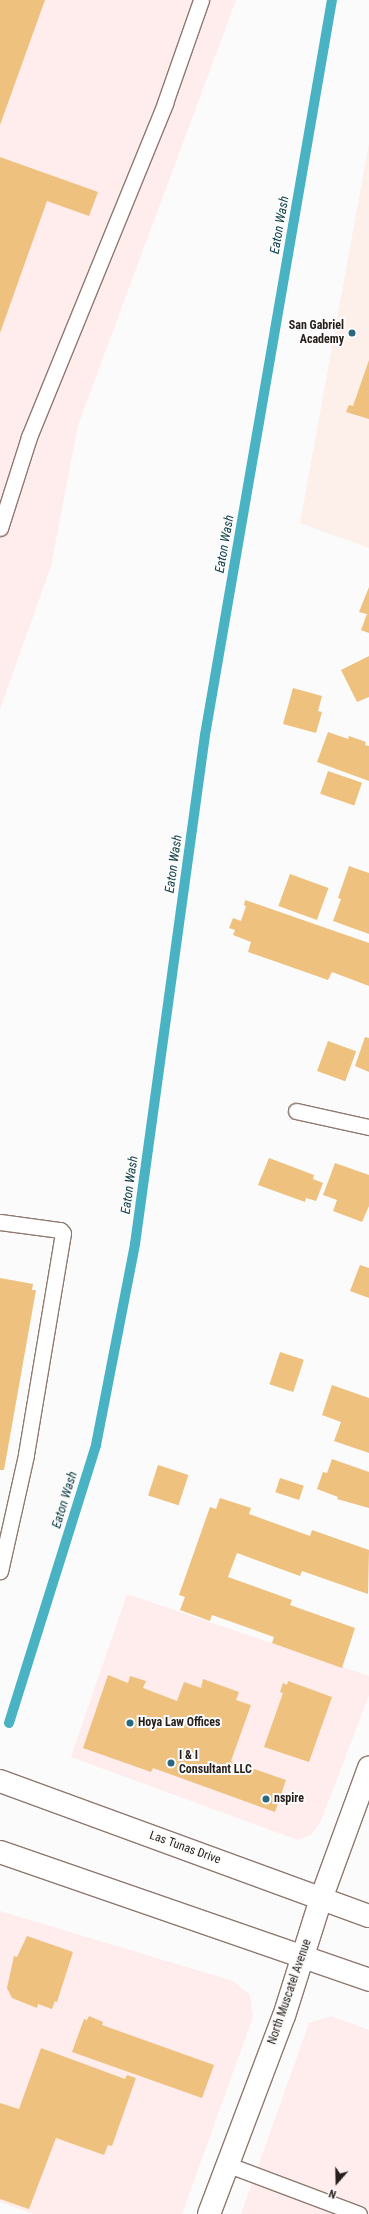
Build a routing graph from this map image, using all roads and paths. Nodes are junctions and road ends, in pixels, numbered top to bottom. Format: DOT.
graph roads {
  1 [pos="201,0"];
  2 [pos="0,528"];
  3 [pos="296,1111"];
  4 [pos="369,1127"];
  5 [pos="0,1222"];
  6 [pos="0,1571"];
  7 [pos="369,1768"];
  8 [pos="0,1781"];
  9 [pos="0,1852"];
  10 [pos="321,1899"];
  11 [pos="369,1916"];
  12 [pos="303,1958"];
  13 [pos="369,1980"];
  14 [pos="226,2164"];
  15 [pos="209,2214"];
  16 [pos="359,2214"];
  1 -- 2 [label="lane"];
  3 -- 4 [label="lane"];
  5 -- 6 [label="lane"];
  7 -- 10 [label="main road, North Muscatel Avenue"];
  8 -- 10 [label="main road, Las Tunas Drive"];
  9 -- 12 [label="main road"];
  10 -- 11 [label="main road, Las Tunas Drive"];
  10 -- 12 [label="main road, North Muscatel Avenue"];
  12 -- 13 [label="main road"];
  12 -- 14 [label="main road, North Muscatel Avenue"];
  14 -- 15 [label="main road, North Muscatel Avenue"];
  14 -- 16 [label="lane"];
}
